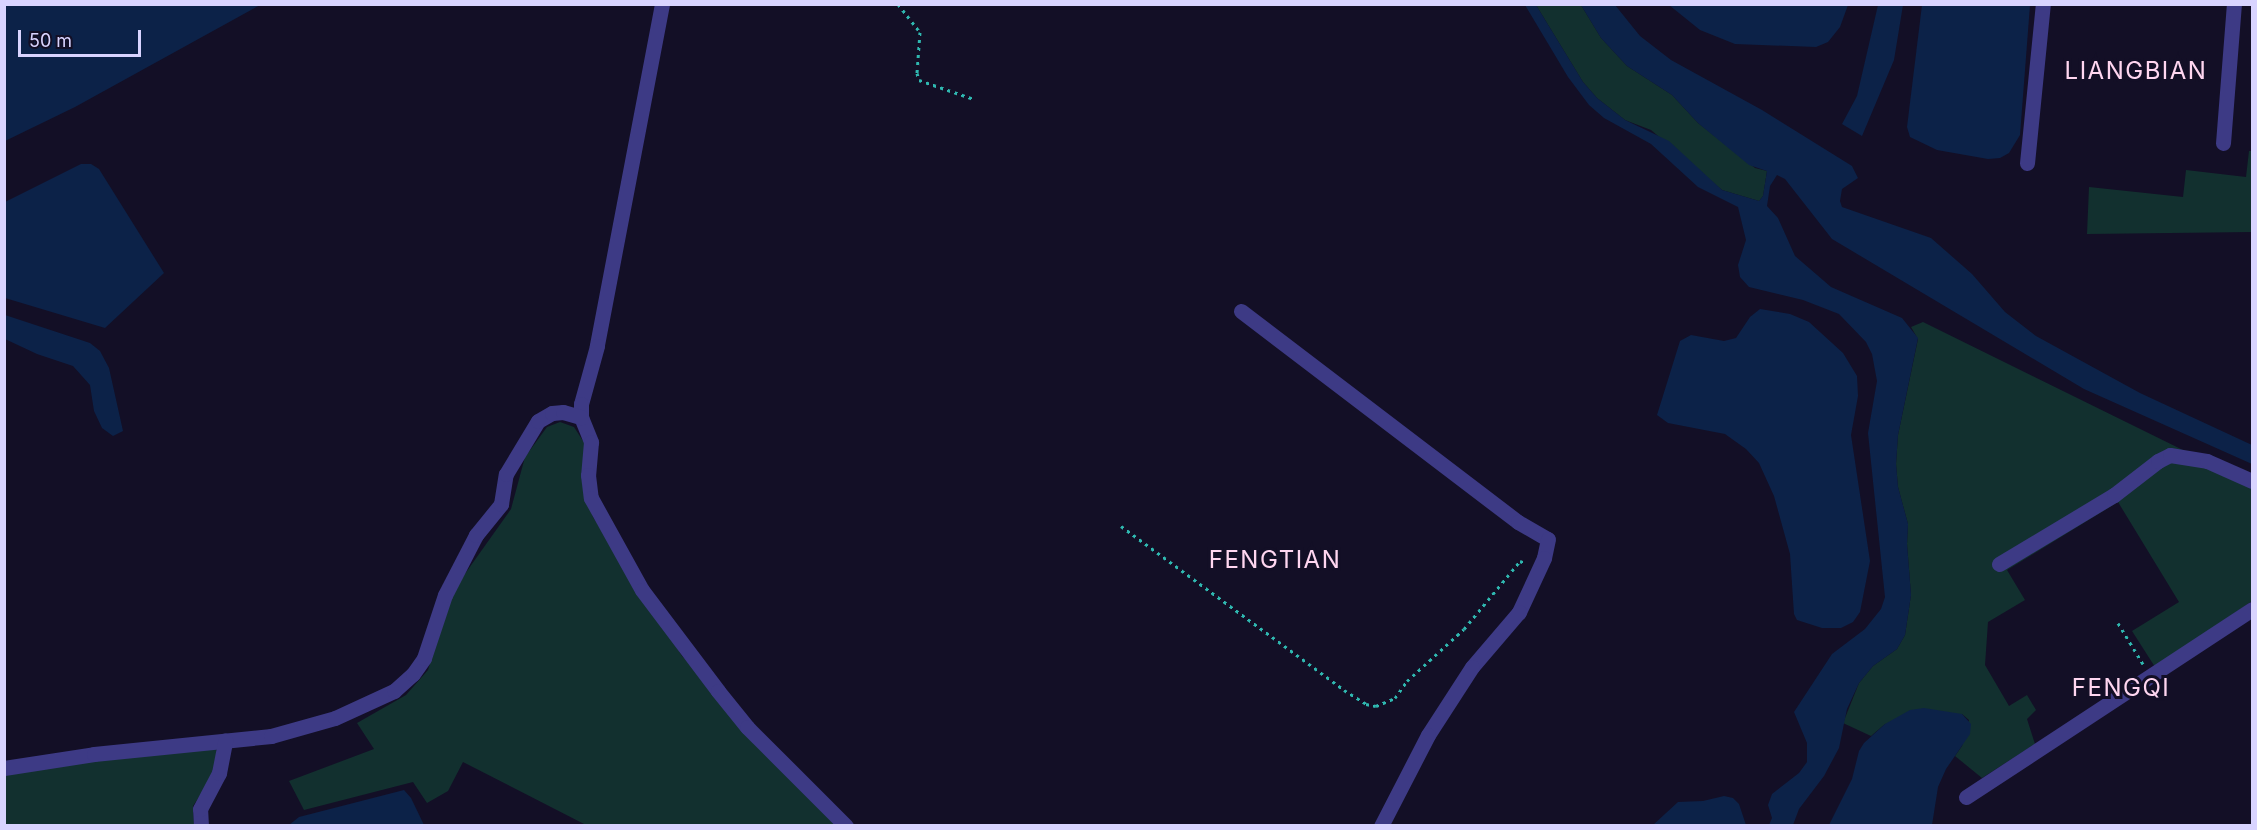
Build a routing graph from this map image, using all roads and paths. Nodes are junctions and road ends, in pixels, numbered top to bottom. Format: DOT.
graph roads {
  1 [pos="662,4"];
  2 [pos="898,4"];
  3 [pos="2043,4"];
  4 [pos="2234,4"];
  5 [pos="974,99"];
  6 [pos="2223,143"];
  7 [pos="2027,163"];
  8 [pos="1241,312"];
  9 [pos="580,417"];
  10 [pos="2253,480"];
  11 [pos="1121,526"];
  12 [pos="2000,564"];
  13 [pos="1538,571"];
  14 [pos="2253,609"];
  15 [pos="2118,623"];
  16 [pos="2150,676"];
  17 [pos="225,741"];
  18 [pos="4,768"];
  19 [pos="1966,797"];
  20 [pos="201,825"];
  21 [pos="846,825"];
  22 [pos="1381,825"];
  1 -- 9 [label="street"];
  2 -- 5 [label="path"];
  3 -- 7 [label="street"];
  4 -- 6 [label="street"];
  8 -- 13 [label="street"];
  9 -- 17 [label="street"];
  9 -- 21 [label="street"];
  10 -- 12 [label="street"];
  11 -- 13 [label="path"];
  13 -- 22 [label="street"];
  14 -- 16 [label="street"];
  15 -- 16 [label="path"];
  16 -- 19 [label="street"];
  17 -- 18 [label="street"];
  17 -- 20 [label="street"];
}
